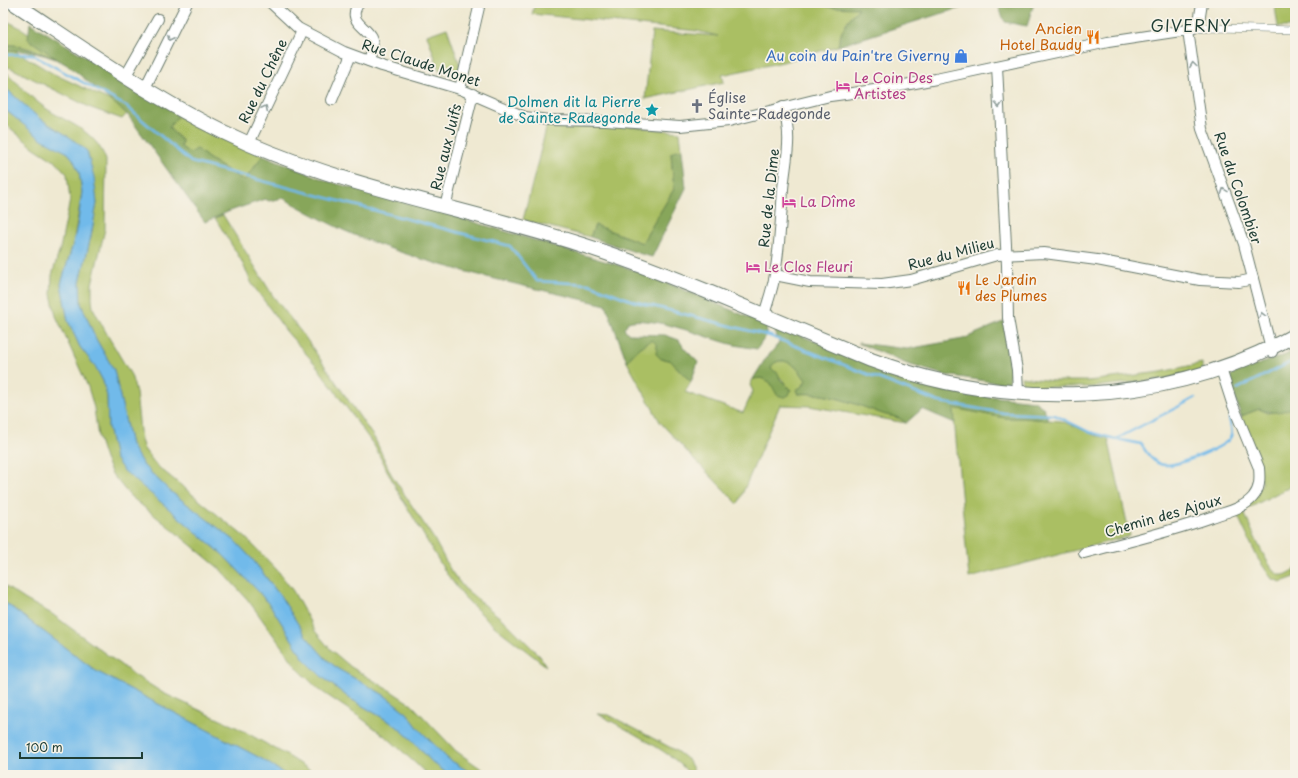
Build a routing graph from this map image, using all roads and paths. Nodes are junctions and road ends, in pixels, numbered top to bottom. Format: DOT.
graph roads {
  1 [pos="14,3"];
  2 [pos="187,3"];
  3 [pos="271,3"];
  4 [pos="359,3"];
  5 [pos="480,3"];
  6 [pos="1202,3"];
  7 [pos="158,18"];
  8 [pos="1191,30"];
  9 [pos="1295,30"];
  10 [pos="302,31"];
  11 [pos="351,55"];
  12 [pos="369,61"];
  13 [pos="997,66"];
  14 [pos="125,77"];
  15 [pos="460,89"];
  16 [pos="144,90"];
  17 [pos="473,94"];
  18 [pos="332,100"];
  19 [pos="782,107"];
  20 [pos="249,143"];
  21 [pos="445,206"];
  22 [pos="1006,254"];
  23 [pos="775,275"];
  24 [pos="1253,279"];
  25 [pos="764,315"];
  26 [pos="1295,335"];
  27 [pos="1295,344"];
  28 [pos="1272,350"];
  29 [pos="1227,366"];
  30 [pos="1018,393"];
  31 [pos="1084,553"];
  1 -- 14 [label="main road"];
  2 -- 16 [label="street, one-way"];
  3 -- 10 [label="street, Rue Claude Monet"];
  4 -- 12 [label="street"];
  5 -- 15 [label="street"];
  6 -- 8 [label="street"];
  7 -- 14 [label="street"];
  8 -- 9 [label="street, Rue Claude Monet"];
  8 -- 13 [label="street, Rue Claude Monet"];
  24 -- 8 [label="street, Rue du Colombier, one-way"];
  10 -- 11 [label="street, Rue Claude Monet"];
  20 -- 10 [label="street, Rue du Chêne, one-way"];
  11 -- 12 [label="street, Rue Claude Monet"];
  11 -- 18 [label="street"];
  12 -- 15 [label="street, Rue Claude Monet"];
  13 -- 19 [label="street, Rue Claude Monet"];
  13 -- 22 [label="street, one-way"];
  14 -- 16 [label="main road"];
  15 -- 17 [label="street, Rue Claude Monet"];
  16 -- 20 [label="main road"];
  17 -- 19 [label="street, Rue Claude Monet"];
  17 -- 21 [label="street, Rue aux Juifs"];
  19 -- 23 [label="street, Rue de la Dime"];
  20 -- 21 [label="main road"];
  21 -- 25 [label="main road"];
  22 -- 23 [label="street, Rue du Milieu"];
  22 -- 24 [label="street, Rue du Milieu"];
  22 -- 30 [label="street"];
  23 -- 25 [label="street, Rue de la Dime"];
  28 -- 24 [label="street, Rue du Colombier, one-way"];
  25 -- 30 [label="main road"];
  26 -- 28 [label="main road"];
  27 -- 28 [label="main road"];
  28 -- 29 [label="main road"];
  29 -- 30 [label="main road"];
  29 -- 31 [label="street, Chemin des Ajoux"];
}
